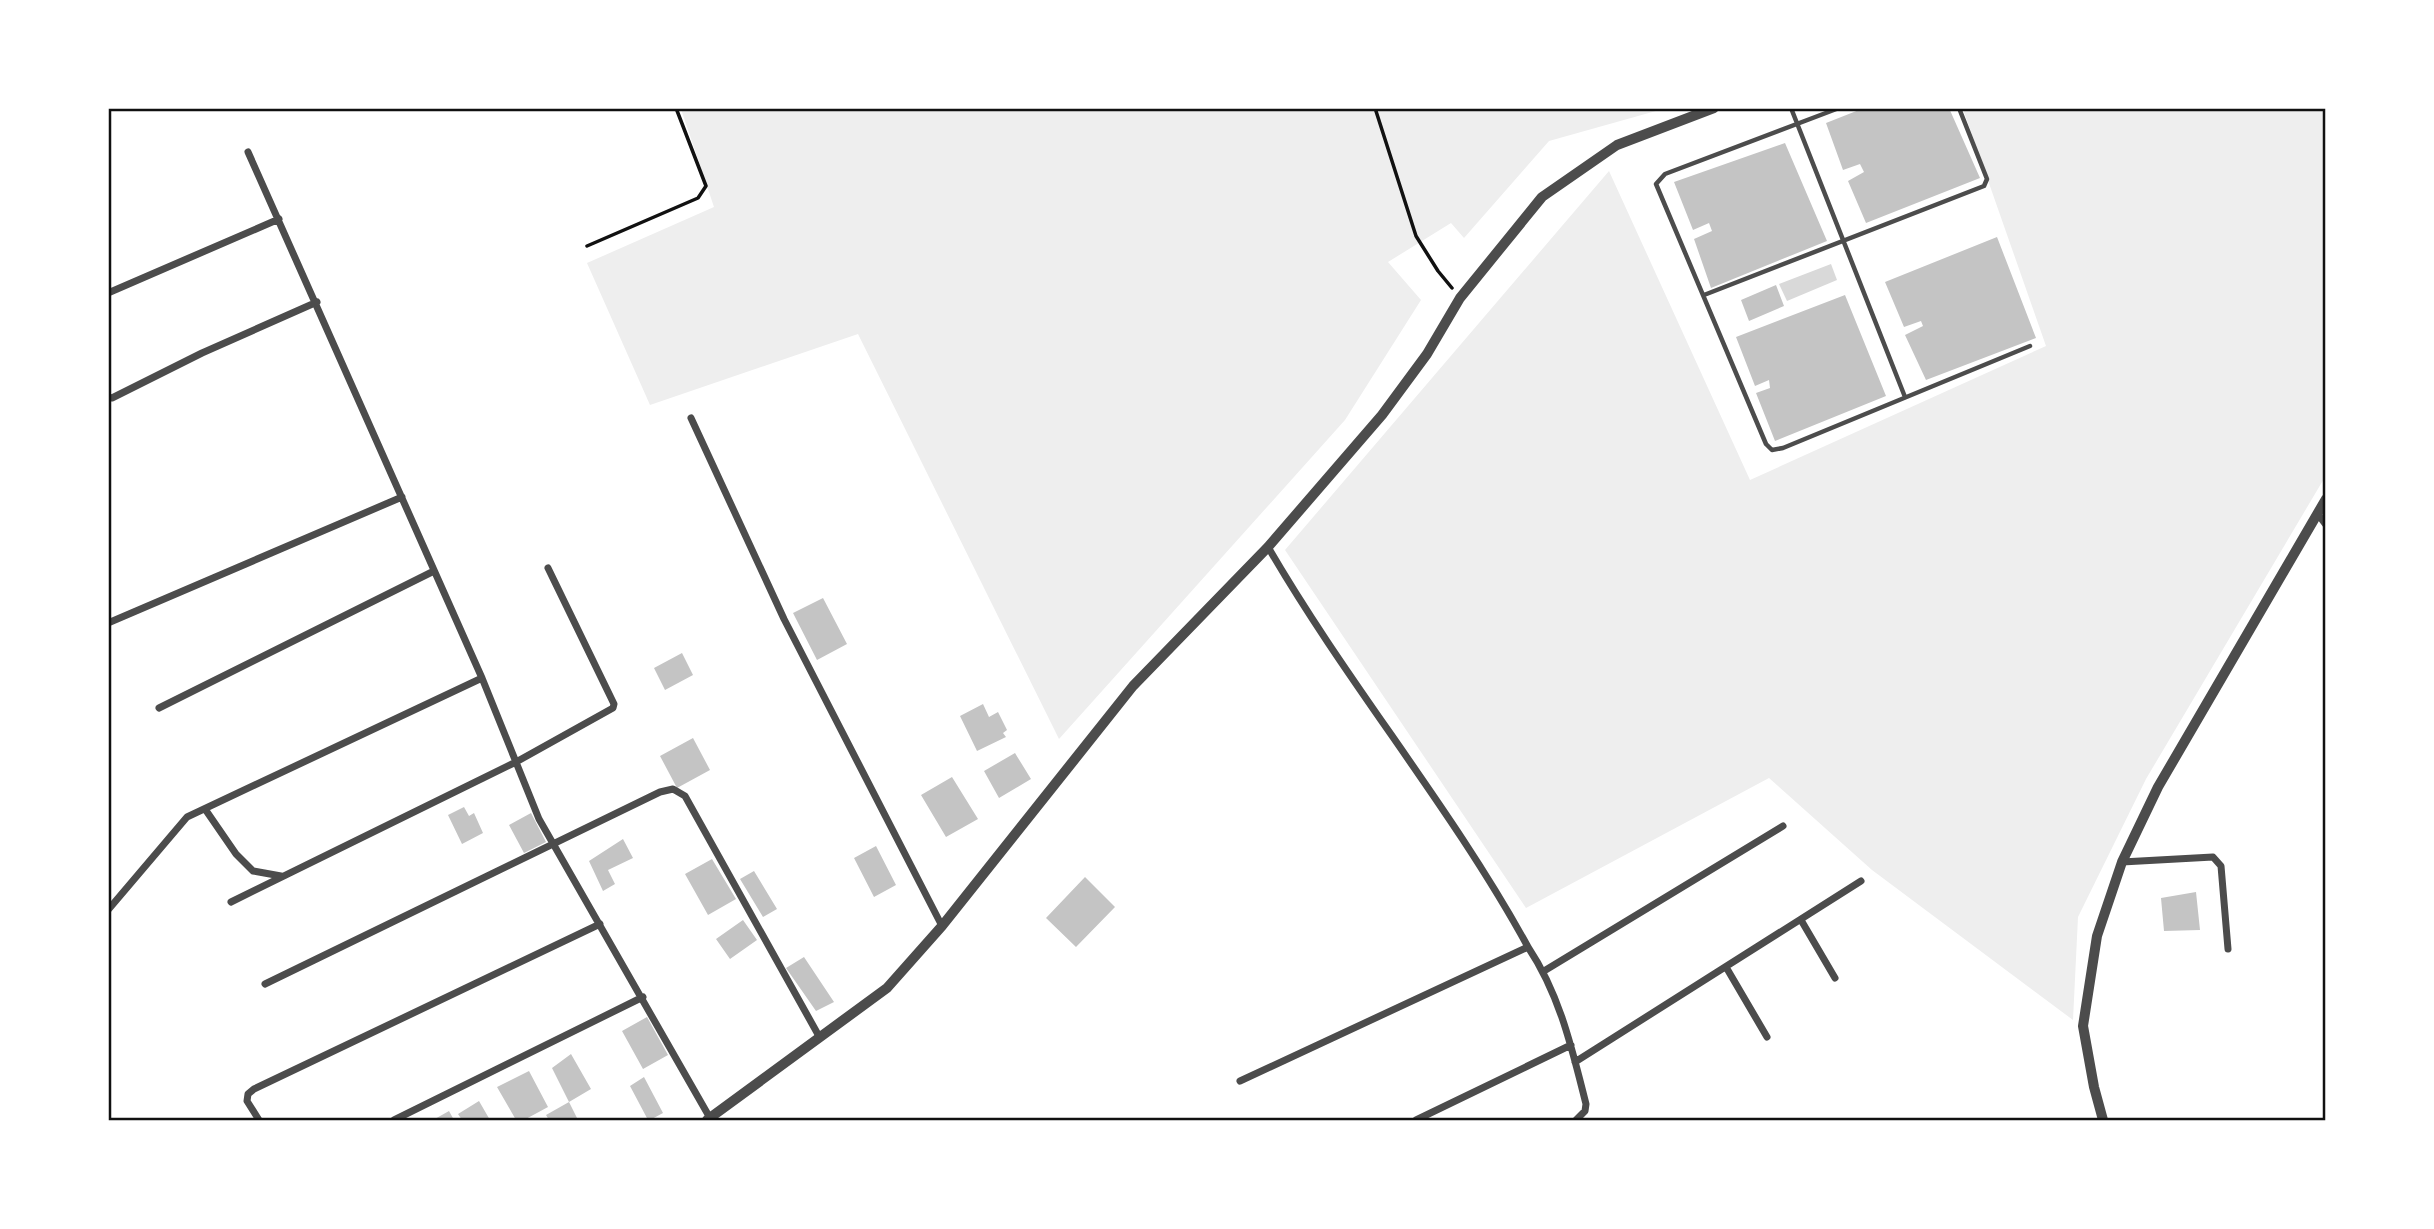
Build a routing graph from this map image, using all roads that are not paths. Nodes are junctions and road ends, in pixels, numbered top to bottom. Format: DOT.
graph roads {
  1 [pos="1714,108"];
  2 [pos="1791,108"];
  3 [pos="1839,108"];
  4 [pos="1959,108"];
  5 [pos="1797,124"];
  6 [pos="248,152"];
  7 [pos="279,219"];
  8 [pos="1843,242"];
  9 [pos="108,293"];
  10 [pos="1704,295"];
  11 [pos="317,302"];
  12 [pos="2030,346"];
  13 [pos="108,397"];
  14 [pos="1905,398"];
  15 [pos="691,418"];
  16 [pos="402,497"];
  17 [pos="2326,499"];
  18 [pos="2317,513"];
  19 [pos="2326,525"];
  20 [pos="1268,547"];
  21 [pos="548,568"];
  22 [pos="434,571"];
  23 [pos="108,623"];
  24 [pos="482,678"];
  25 [pos="159,708"];
  26 [pos="516,762"];
  27 [pos="205,809"];
  28 [pos="1783,826"];
  29 [pos="554,845"];
  30 [pos="2122,862"];
  31 [pos="284,876"];
  32 [pos="1861,881"];
  33 [pos="231,902"];
  34 [pos="108,909"];
  35 [pos="1801,920"];
  36 [pos="600,924"];
  37 [pos="942,926"];
  38 [pos="1528,947"];
  39 [pos="2228,950"];
  40 [pos="1726,967"];
  41 [pos="1544,971"];
  42 [pos="1835,978"];
  43 [pos="265,984"];
  44 [pos="643,997"];
  45 [pos="1767,1037"];
  46 [pos="820,1038"];
  47 [pos="1571,1045"];
  48 [pos="1575,1062"];
  49 [pos="1240,1081"];
  50 [pos="709,1119"];
  51 [pos="259,1121"];
  52 [pos="394,1121"];
  53 [pos="1416,1121"];
  54 [pos="1576,1121"];
  55 [pos="2103,1121"];
  1 -- 20 [label="street"];
  2 -- 5 [label="lane"];
  3 -- 5 [label="lane"];
  4 -- 8 [label="lane"];
  5 -- 8 [label="lane"];
  5 -- 10 [label="lane"];
  6 -- 7 [label="street"];
  7 -- 9 [label="street"];
  7 -- 11 [label="street"];
  8 -- 10 [label="lane"];
  8 -- 14 [label="lane"];
  10 -- 14 [label="lane"];
  11 -- 13 [label="street"];
  11 -- 16 [label="street"];
  12 -- 14 [label="lane"];
  15 -- 37 [label="street"];
  16 -- 22 [label="street"];
  16 -- 23 [label="street"];
  17 -- 18 [label="street"];
  18 -- 19 [label="street"];
  18 -- 30 [label="street"];
  20 -- 37 [label="street"];
  20 -- 38 [label="street"];
  21 -- 26 [label="street"];
  22 -- 24 [label="street"];
  22 -- 25 [label="street"];
  24 -- 26 [label="street"];
  24 -- 27 [label="street"];
  26 -- 29 [label="street"];
  26 -- 31 [label="street"];
  27 -- 31 [label="street"];
  27 -- 34 [label="street"];
  28 -- 41 [label="street"];
  29 -- 36 [label="street"];
  29 -- 43 [label="street"];
  29 -- 46 [label="street"];
  30 -- 39 [label="street"];
  30 -- 55 [label="street"];
  31 -- 33 [label="street"];
  32 -- 35 [label="street"];
  35 -- 40 [label="street"];
  35 -- 42 [label="street"];
  36 -- 44 [label="street"];
  36 -- 51 [label="street"];
  37 -- 46 [label="street"];
  38 -- 41 [label="street"];
  38 -- 49 [label="street"];
  40 -- 45 [label="street"];
  40 -- 48 [label="street"];
  41 -- 47 [label="street"];
  44 -- 50 [label="street"];
  44 -- 52 [label="street"];
  46 -- 50 [label="street"];
  47 -- 48 [label="street"];
  47 -- 53 [label="street"];
  48 -- 54 [label="street"];
}
